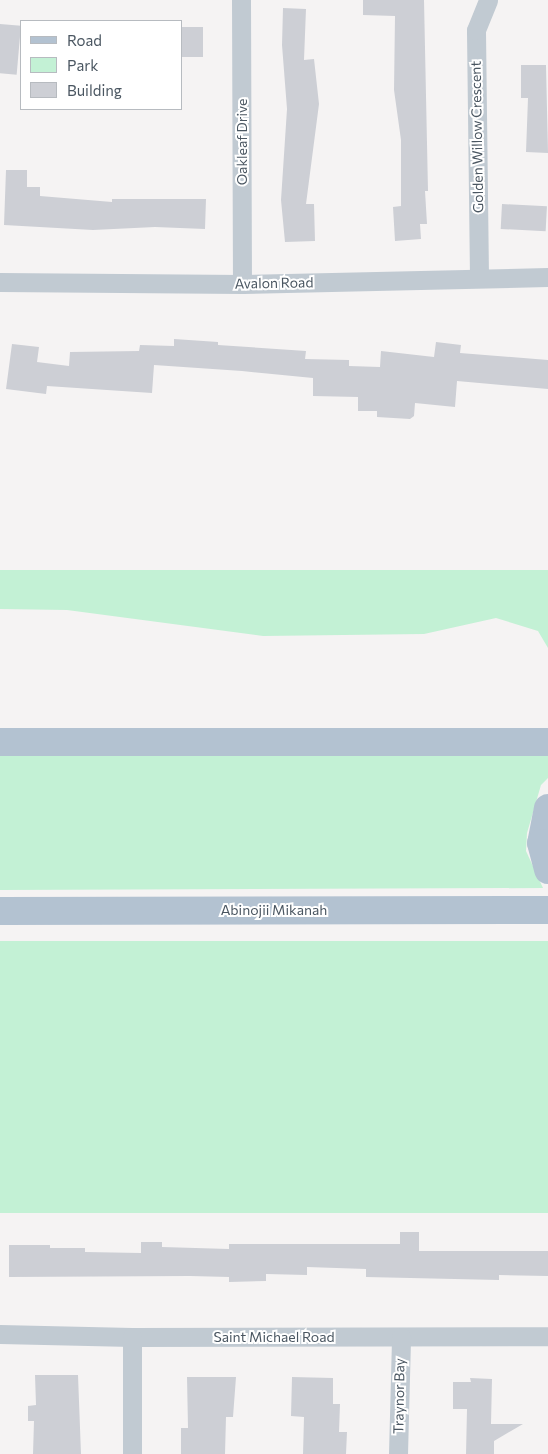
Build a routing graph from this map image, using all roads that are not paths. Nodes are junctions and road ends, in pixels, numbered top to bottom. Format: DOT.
graph roads {
  1 [pos="241,0"];
  2 [pos="488,0"];
  3 [pos="479,277"];
  4 [pos="548,277"];
  5 [pos="0,282"];
  6 [pos="242,284"];
  7 [pos="0,742"];
  8 [pos="548,742"];
  9 [pos="548,808"];
  10 [pos="548,870"];
  11 [pos="548,910"];
  12 [pos="0,911"];
  13 [pos="0,1334"];
  14 [pos="548,1336"];
  15 [pos="132,1337"];
  16 [pos="400,1337"];
  17 [pos="132,1454"];
  18 [pos="398,1454"];
  1 -- 6 [label="street, Oakleaf Drive"];
  2 -- 3 [label="street, Golden Willow Crescent"];
  3 -- 4 [label="street, Avalon Road"];
  3 -- 6 [label="street, Avalon Road"];
  5 -- 6 [label="street, Avalon Road"];
  7 -- 8 [label="main road"];
  9 -- 10 [label="main road"];
  11 -- 12 [label="main road, Abinojii Mikanah"];
  13 -- 15 [label="street, Saint Michael Road"];
  14 -- 16 [label="street, Saint Michael Road"];
  15 -- 16 [label="street, Saint Michael Road"];
  15 -- 17 [label="street"];
  16 -- 18 [label="street, Traynor Bay"];
}
